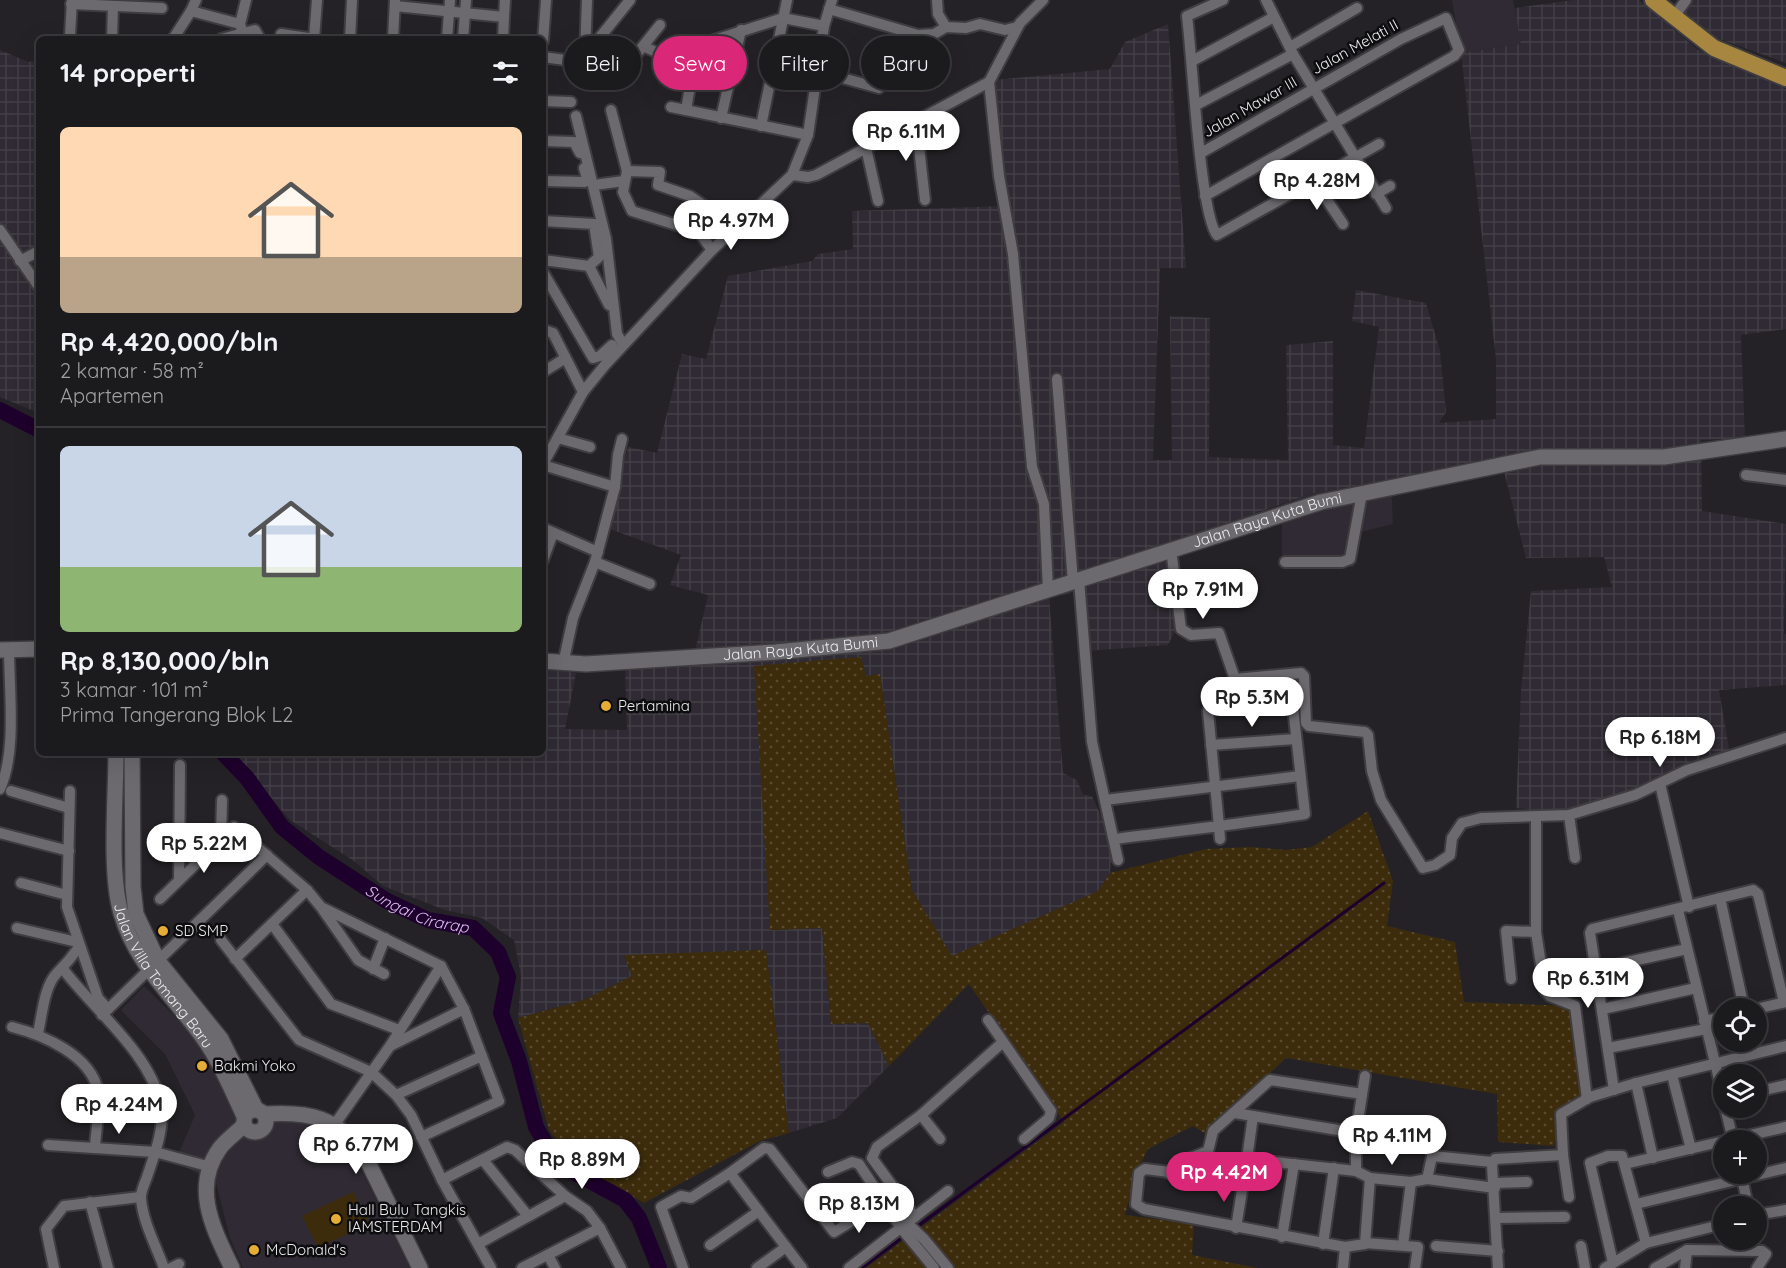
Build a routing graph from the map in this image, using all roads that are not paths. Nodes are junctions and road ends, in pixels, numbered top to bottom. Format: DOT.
graph roads {
  1 [pos="196,0"];
  2 [pos="246,0"];
  3 [pos="317,0"];
  4 [pos="352,0"];
  5 [pos="450,0"];
  6 [pos="466,0"];
  7 [pos="505,0"];
  8 [pos="546,0"];
  9 [pos="587,0"];
  10 [pos="630,0"];
  11 [pos="787,0"];
  12 [pos="937,0"];
  13 [pos="1223,0"];
  14 [pos="1266,0"];
  15 [pos="1653,0"];
  16 [pos="1686,0"];
  17 [pos="1040,1"];
  18 [pos="72,2"];
  19 [pos="395,3"];
  20 [pos="434,4"];
  21 [pos="831,4"];
  22 [pos="113,6"];
  23 [pos="162,8"];
  24 [pos="1357,8"];
  25 [pos="191,11"];
  26 [pos="449,12"];
  27 [pos="465,14"];
  28 [pos="504,17"];
  29 [pos="1274,17"];
  30 [pos="783,18"];
  31 [pos="1673,18"];
  32 [pos="660,25"];
  33 [pos="824,26"];
  34 [pos="946,27"];
  35 [pos="1017,27"];
  36 [pos="241,28"];
  37 [pos="741,30"];
  38 [pos="70,34"];
  39 [pos="281,34"];
  40 [pos="112,36"];
  41 [pos="175,36"];
  42 [pos="226,36"];
  43 [pos="258,36"];
  44 [pos="295,36"];
  45 [pos="315,36"];
  46 [pos="350,36"];
  47 [pos="393,36"];
  48 [pos="447,36"];
  49 [pos="463,36"];
  50 [pos="503,36"];
  51 [pos="543,36"];
  52 [pos="586,36"];
  53 [pos="601,36"];
  54 [pos="724,36"];
  55 [pos="823,36"];
  56 [pos="645,47"];
  57 [pos="1292,50"];
  58 [pos="641,51"];
  59 [pos="653,51"];
  60 [pos="546,57"];
  61 [pos="564,60"];
  62 [pos="1192,61"];
  63 [pos="1786,78"];
  64 [pos="989,82"];
  65 [pos="1313,87"];
  66 [pos="689,90"];
  67 [pos="815,90"];
  68 [pos="546,101"];
  69 [pos="571,102"];
  70 [pos="1196,105"];
  71 [pos="671,107"];
  72 [pos="611,110"];
  73 [pos="686,110"];
  74 [pos="576,116"];
  75 [pos="721,118"];
  76 [pos="916,121"];
  77 [pos="1334,123"];
  78 [pos="761,126"];
  79 [pos="808,135"];
  80 [pos="546,141"];
  81 [pos="1378,144"];
  82 [pos="866,148"];
  83 [pos="1201,153"];
  84 [pos="1354,159"];
  85 [pos="792,175"];
  86 [pos="626,176"];
  87 [pos="546,180"];
  88 [pos="1315,182"];
  89 [pos="594,185"];
  90 [pos="1390,186"];
  91 [pos="1376,194"];
  92 [pos="1205,196"];
  93 [pos="925,200"];
  94 [pos="878,201"];
  95 [pos="1386,208"];
  96 [pos="546,221"];
  97 [pos="1343,224"];
  98 [pos="0,230"];
  99 [pos="727,234"];
  100 [pos="712,250"];
  101 [pos="36,253"];
  102 [pos="546,260"];
  103 [pos="20,261"];
  104 [pos="589,266"];
  105 [pos="546,277"];
  106 [pos="36,283"];
  107 [pos="609,305"];
  108 [pos="546,332"];
  109 [pos="612,345"];
  110 [pos="623,345"];
  111 [pos="564,359"];
  112 [pos="546,370"];
  113 [pos="1057,379"];
  114 [pos="584,392"];
  115 [pos="558,438"];
  116 [pos="622,439"];
  117 [pos="1786,439"];
  118 [pos="590,447"];
  119 [pos="546,460"];
  120 [pos="546,466"];
  121 [pos="1746,475"];
  122 [pos="1786,480"];
  123 [pos="615,487"];
  124 [pos="1362,493"];
  125 [pos="548,531"];
  126 [pos="1171,549"];
  127 [pos="597,557"];
  128 [pos="1286,562"];
  129 [pos="1076,581"];
  130 [pos="650,584"];
  131 [pos="1048,590"];
  132 [pos="36,649"];
  133 [pos="5,650"];
  134 [pos="546,661"];
  135 [pos="563,664"];
  136 [pos="1235,679"];
  137 [pos="1236,704"];
  138 [pos="1786,738"];
  139 [pos="1296,739"];
  140 [pos="1211,745"];
  141 [pos="116,756"];
  142 [pos="132,756"];
  143 [pos="180,765"];
  144 [pos="1300,776"];
  145 [pos="1660,784"];
  146 [pos="1215,786"];
  147 [pos="6,790"];
  148 [pos="70,791"];
  149 [pos="222,800"];
  150 [pos="1105,800"];
  151 [pos="69,808"];
  152 [pos="1569,815"];
  153 [pos="1536,817"];
  154 [pos="1219,826"];
  155 [pos="0,833"];
  156 [pos="221,837"];
  157 [pos="1115,839"];
  158 [pos="1220,839"];
  159 [pos="69,851"];
  160 [pos="267,855"];
  161 [pos="1575,858"];
  162 [pos="1118,860"];
  163 [pos="179,880"];
  164 [pos="21,883"];
  165 [pos="307,890"];
  166 [pos="67,896"];
  167 [pos="1720,898"];
  168 [pos="160,899"];
  169 [pos="321,907"];
  170 [pos="1683,908"];
  171 [pos="272,924"];
  172 [pos="17,928"];
  173 [pos="1536,932"];
  174 [pos="385,938"];
  175 [pos="220,940"];
  176 [pos="78,944"];
  177 [pos="1687,949"];
  178 [pos="235,959"];
  179 [pos="153,966"];
  180 [pos="441,966"];
  181 [pos="63,969"];
  182 [pos="373,969"];
  183 [pos="1596,969"];
  184 [pos="384,974"];
  185 [pos="1511,979"];
  186 [pos="1696,988"];
  187 [pos="1742,998"];
  188 [pos="1785,1002"];
  189 [pos="1767,1006"];
  190 [pos="464,1009"];
  191 [pos="1603,1009"];
  192 [pos="105,1012"];
  193 [pos="988,1020"];
  194 [pos="1713,1022"];
  195 [pos="1705,1025"];
  196 [pos="12,1027"];
  197 [pos="399,1030"];
  198 [pos="38,1033"];
  199 [pos="1004,1042"];
  200 [pos="390,1046"];
  201 [pos="1786,1046"];
  202 [pos="1608,1047"];
  203 [pos="482,1056"];
  204 [pos="1716,1064"];
  205 [pos="1720,1064"];
  206 [pos="1713,1066"];
  207 [pos="371,1072"];
  208 [pos="1672,1075"];
  209 [pos="1365,1076"];
  210 [pos="1636,1083"];
  211 [pos="1786,1085"];
  212 [pos="1767,1089"];
  213 [pos="1614,1090"];
  214 [pos="1362,1094"];
  215 [pos="396,1095"];
  216 [pos="1587,1099"];
  217 [pos="1235,1113"];
  218 [pos="921,1115"];
  219 [pos="252,1116"];
  220 [pos="1253,1116"];
  221 [pos="335,1124"];
  222 [pos="1786,1127"];
  223 [pos="1767,1131"];
  224 [pos="1356,1133"];
  225 [pos="421,1137"];
  226 [pos="940,1139"];
  227 [pos="1024,1139"];
  228 [pos="1435,1143"];
  229 [pos="1713,1144"];
  230 [pos="48,1145"];
  231 [pos="95,1148"];
  232 [pos="1691,1149"];
  233 [pos="155,1152"];
  234 [pos="1206,1152"];
  235 [pos="1563,1155"];
  236 [pos="1432,1156"];
  237 [pos="1653,1158"];
  238 [pos="1247,1159"];
  239 [pos="483,1160"];
  240 [pos="1492,1162"];
  241 [pos="1294,1164"];
  242 [pos="1625,1164"];
  243 [pos="211,1167"];
  244 [pos="1334,1168"];
  245 [pos="1786,1168"];
  246 [pos="1356,1171"];
  247 [pos="1767,1171"];
  248 [pos="828,1172"];
  249 [pos="730,1173"];
  250 [pos="1168,1173"];
  251 [pos="1202,1176"];
  252 [pos="1370,1178"];
  253 [pos="1427,1179"];
  254 [pos="442,1180"];
  255 [pos="1241,1182"];
  256 [pos="1411,1182"];
  257 [pos="1527,1182"];
  258 [pos="1713,1183"];
  259 [pos="1495,1186"];
  260 [pos="948,1191"];
  261 [pos="565,1196"];
  262 [pos="140,1197"];
  263 [pos="1569,1197"];
  264 [pos="885,1201"];
  265 [pos="90,1202"];
  266 [pos="1636,1204"];
  267 [pos="1786,1209"];
  268 [pos="759,1211"];
  269 [pos="1767,1213"];
  270 [pos="528,1216"];
  271 [pos="1565,1216"];
  272 [pos="1497,1218"];
  273 [pos="908,1223"];
  274 [pos="1713,1227"];
  275 [pos="600,1228"];
  276 [pos="1236,1228"];
  277 [pos="1282,1237"];
  278 [pos="1365,1243"];
  279 [pos="1646,1243"];
  280 [pos="478,1244"];
  281 [pos="1323,1244"];
  282 [pos="710,1245"];
  283 [pos="1403,1245"];
  284 [pos="1581,1245"];
  285 [pos="1436,1246"];
  286 [pos="786,1247"];
  287 [pos="1345,1247"];
  288 [pos="1687,1250"];
  289 [pos="1498,1251"];
  290 [pos="548,1255"];
  291 [pos="1609,1266"];
  292 [pos="54,1268"];
  293 [pos="108,1268"];
  294 [pos="164,1268"];
  295 [pos="232,1268"];
  296 [pos="420,1268"];
  297 [pos="491,1268"];
  298 [pos="522,1268"];
  299 [pos="555,1268"];
  300 [pos="621,1268"];
  301 [pos="683,1268"];
  302 [pos="757,1268"];
  303 [pos="802,1268"];
  304 [pos="849,1268"];
  305 [pos="934,1268"];
  306 [pos="948,1268"];
  307 [pos="1343,1268"];
  308 [pos="1415,1268"];
  309 [pos="1498,1268"];
  310 [pos="1586,1268"];
  311 [pos="1655,1268"];
  312 [pos="1684,1268"];
  313 [pos="1757,1268"];
  1 -- 25 [label="street"];
  2 -- 36 [label="street"];
  3 -- 45 [label="street"];
  4 -- 46 [label="street"];
  5 -- 26 [label="street"];
  6 -- 27 [label="street"];
  7 -- 28 [label="street"];
  8 -- 51 [label="street"];
  9 -- 52 [label="street"];
  10 -- 53 [label="street"];
  11 -- 30 [label="street"];
  12 -- 34 [label="street"];
  13 -- 62 [label="street"];
  14 -- 29 [label="street"];
  15 -- 31 [label="main road"];
  16 -- 31 [label="street"];
  17 -- 35 [label="street"];
  18 -- 22 [label="street"];
  18 -- 38 [label="street"];
  19 -- 20 [label="street"];
  19 -- 47 [label="street"];
  20 -- 26 [label="street"];
  21 -- 33 [label="street"];
  21 -- 34 [label="street"];
  22 -- 23 [label="street"];
  22 -- 40 [label="street"];
  24 -- 57 [label="street"];
  25 -- 36 [label="street"];
  25 -- 41 [label="street"];
  26 -- 27 [label="street"];
  26 -- 48 [label="street"];
  27 -- 28 [label="street"];
  27 -- 49 [label="street"];
  28 -- 50 [label="street"];
  29 -- 57 [label="street"];
  29 -- 62 [label="street"];
  30 -- 33 [label="street"];
  30 -- 37 [label="street"];
  30 -- 78 [label="street"];
  31 -- 63 [label="main road"];
  32 -- 56 [label="street"];
  33 -- 55 [label="street"];
  34 -- 35 [label="street"];
  35 -- 64 [label="street"];
  36 -- 42 [label="street"];
  36 -- 43 [label="street"];
  37 -- 54 [label="street"];
  37 -- 75 [label="street"];
  39 -- 44 [label="street"];
  56 -- 58 [label="street"];
  56 -- 59 [label="street"];
  57 -- 65 [label="street"];
  57 -- 70 [label="street"];
  60 -- 61 [label="street"];
  62 -- 70 [label="street"];
  64 -- 76 [label="street"];
  64 -- 131 [label="street"];
  65 -- 77 [label="street"];
  65 -- 77 [label="street, Jalan Melati II"];
  65 -- 83 [label="street, Jalan Mawar III"];
  66 -- 73 [label="street"];
  67 -- 79 [label="street"];
  68 -- 69 [label="street"];
  70 -- 83 [label="street"];
  71 -- 73 [label="street"];
  72 -- 86 [label="street"];
  73 -- 75 [label="street"];
  74 -- 89 [label="street"];
  75 -- 78 [label="street"];
  76 -- 82 [label="street"];
  76 -- 93 [label="street"];
  77 -- 84 [label="street"];
  77 -- 92 [label="street"];
  78 -- 79 [label="street"];
  79 -- 85 [label="street"];
  80 -- 87 [label="street"];
  81 -- 84 [label="street"];
  82 -- 85 [label="street"];
  82 -- 94 [label="street"];
  83 -- 92 [label="street"];
  84 -- 88 [label="street"];
  84 -- 91 [label="street"];
  85 -- 99 [label="street"];
  86 -- 89 [label="street"];
  86 -- 99 [label="street"];
  86 -- 100 [label="street"];
  88 -- 92 [label="street"];
  88 -- 97 [label="street"];
  89 -- 110 [label="street"];
  90 -- 91 [label="street"];
  91 -- 95 [label="street"];
  96 -- 104 [label="street"];
  98 -- 103 [label="street"];
  99 -- 100 [label="street"];
  100 -- 110 [label="street"];
  101 -- 103 [label="street"];
  102 -- 104 [label="street"];
  103 -- 106 [label="street"];
  104 -- 107 [label="street"];
  105 -- 109 [label="street"];
  108 -- 111 [label="street"];
  110 -- 114 [label="street"];
  111 -- 112 [label="street"];
  111 -- 114 [label="street"];
  113 -- 129 [label="street"];
  114 -- 115 [label="street"];
  115 -- 118 [label="street"];
  115 -- 119 [label="street"];
  116 -- 123 [label="street"];
  117 -- 124 [label="street, Jalan Raya Kuta Bumi"];
  120 -- 123 [label="street"];
  121 -- 122 [label="street"];
  123 -- 127 [label="street"];
  124 -- 126 [label="street, Jalan Raya Kuta Bumi"];
  124 -- 128 [label="street"];
  125 -- 127 [label="street"];
  126 -- 129 [label="street, Jalan Raya Kuta Bumi"];
  126 -- 136 [label="street"];
  127 -- 130 [label="street"];
  127 -- 135 [label="street"];
  129 -- 131 [label="street, Jalan Raya Kuta Bumi"];
  129 -- 150 [label="street"];
  131 -- 135 [label="street, Jalan Raya Kuta Bumi"];
  132 -- 133 [label="street"];
  133 -- 147 [label="street"];
  134 -- 135 [label="street, Jalan Raya Kuta Bumi"];
  136 -- 137 [label="street"];
  136 -- 153 [label="street"];
  137 -- 139 [label="street"];
  137 -- 140 [label="street"];
  138 -- 145 [label="street"];
  139 -- 140 [label="street"];
  139 -- 144 [label="street"];
  140 -- 146 [label="street"];
  141 -- 179 [label="street, Jalan Villa Tomang Baru"];
  142 -- 179 [label="street, Jalan Villa Tomang Baru"];
  143 -- 163 [label="street"];
  144 -- 146 [label="street"];
  144 -- 154 [label="street"];
  145 -- 152 [label="street"];
  145 -- 170 [label="street"];
  146 -- 150 [label="street"];
  146 -- 154 [label="street"];
  147 -- 151 [label="street"];
  148 -- 151 [label="street"];
  149 -- 156 [label="street"];
  150 -- 157 [label="street"];
  151 -- 159 [label="street"];
  152 -- 153 [label="street"];
  152 -- 161 [label="street"];
  153 -- 173 [label="street"];
  154 -- 157 [label="street"];
  154 -- 158 [label="street"];
  155 -- 159 [label="street"];
  156 -- 160 [label="street"];
  156 -- 163 [label="street"];
  157 -- 162 [label="street"];
  159 -- 166 [label="street"];
  160 -- 165 [label="street"];
  160 -- 179 [label="street"];
  163 -- 168 [label="street"];
  164 -- 166 [label="street"];
  165 -- 169 [label="street"];
  165 -- 171 [label="street"];
  166 -- 176 [label="street"];
  167 -- 170 [label="street"];
  167 -- 187 [label="street"];
  167 -- 188 [label="street"];
  169 -- 174 [label="street"];
  169 -- 182 [label="street"];
  170 -- 177 [label="street"];
  170 -- 183 [label="street"];
  171 -- 178 [label="street"];
  171 -- 197 [label="street"];
  172 -- 176 [label="street"];
  173 -- 185 [label="street"];
  173 -- 216 [label="street"];
  174 -- 180 [label="street"];
  174 -- 182 [label="street"];
  175 -- 178 [label="street"];
  176 -- 181 [label="street"];
  176 -- 192 [label="street"];
  177 -- 183 [label="street"];
  177 -- 186 [label="street"];
  178 -- 207 [label="street"];
  179 -- 192 [label="street"];
  179 -- 219 [label="street, Jalan Villa Tomang Baru"];
  180 -- 190 [label="street"];
  180 -- 197 [label="street"];
  181 -- 192 [label="street"];
  181 -- 198 [label="street"];
  182 -- 184 [label="street"];
  183 -- 191 [label="street"];
  186 -- 191 [label="street"];
  186 -- 195 [label="street"];
  188 -- 189 [label="street"];
  190 -- 200 [label="street"];
  190 -- 203 [label="street"];
  191 -- 202 [label="street"];
  192 -- 233 [label="street"];
  193 -- 199 [label="street"];
  194 -- 195 [label="street"];
  195 -- 202 [label="street"];
  195 -- 204 [label="street"];
  196 -- 198 [label="street"];
  197 -- 200 [label="street"];
  198 -- 231 [label="street"];
  199 -- 218 [label="street"];
  199 -- 227 [label="street"];
  200 -- 207 [label="street"];
  201 -- 205 [label="street"];
  202 -- 213 [label="street"];
  203 -- 215 [label="street"];
  203 -- 225 [label="street"];
  206 -- 208 [label="street"];
  207 -- 215 [label="street"];
  207 -- 221 [label="street"];
  208 -- 210 [label="street"];
  208 -- 232 [label="street"];
  209 -- 214 [label="street"];
  210 -- 213 [label="street"];
  210 -- 237 [label="street"];
  211 -- 212 [label="street"];
  213 -- 216 [label="street"];
  214 -- 217 [label="street"];
  214 -- 224 [label="street"];
  215 -- 225 [label="street"];
  216 -- 235 [label="street"];
  217 -- 220 [label="street"];
  217 -- 234 [label="street"];
  218 -- 226 [label="street"];
  218 -- 273 [label="street"];
  219 -- 221 [label="street"];
  219 -- 243 [label="street"];
  220 -- 224 [label="street"];
  220 -- 238 [label="street"];
  221 -- 296 [label="street"];
  222 -- 223 [label="street"];
  224 -- 246 [label="street"];
  225 -- 254 [label="street"];
  228 -- 236 [label="street"];
  229 -- 232 [label="street"];
  230 -- 231 [label="street"];
  231 -- 233 [label="street"];
  232 -- 237 [label="street"];
  233 -- 243 [label="street"];
  233 -- 262 [label="street"];
  234 -- 250 [label="street"];
  234 -- 251 [label="street"];
  235 -- 240 [label="street"];
  235 -- 263 [label="street"];
  236 -- 240 [label="street"];
  236 -- 253 [label="street"];
  237 -- 242 [label="street"];
  238 -- 241 [label="street"];
  238 -- 255 [label="street"];
  239 -- 254 [label="street"];
  239 -- 261 [label="street"];
  239 -- 270 [label="street"];
  240 -- 259 [label="street"];
  241 -- 244 [label="street"];
  241 -- 277 [label="street"];
  242 -- 266 [label="street"];
  242 -- 291 [label="street"];
  243 -- 295 [label="street"];
  244 -- 246 [label="street"];
  244 -- 281 [label="street"];
  245 -- 247 [label="street"];
  246 -- 252 [label="street"];
  248 -- 264 [label="street"];
  249 -- 264 [label="street"];
  249 -- 268 [label="street"];
  249 -- 301 [label="street"];
  250 -- 251 [label="street"];
  250 -- 276 [label="street"];
  251 -- 255 [label="street"];
  252 -- 256 [label="street"];
  252 -- 278 [label="street"];
  253 -- 256 [label="street"];
  253 -- 259 [label="street"];
  254 -- 280 [label="street"];
  255 -- 276 [label="street"];
  256 -- 283 [label="street"];
  257 -- 259 [label="street"];
  258 -- 266 [label="street"];
  259 -- 272 [label="street"];
  260 -- 273 [label="street"];
  261 -- 270 [label="street"];
  261 -- 275 [label="street"];
  262 -- 265 [label="street"];
  262 -- 294 [label="street"];
  264 -- 273 [label="street"];
  265 -- 292 [label="street"];
  265 -- 293 [label="street"];
  266 -- 279 [label="street"];
  267 -- 269 [label="street"];
  268 -- 282 [label="street"];
  268 -- 286 [label="street"];
  270 -- 280 [label="street"];
  271 -- 272 [label="street"];
  272 -- 289 [label="street"];
  273 -- 304 [label="street"];
  273 -- 305 [label="street"];
  273 -- 306 [label="street"];
  274 -- 279 [label="street"];
  275 -- 290 [label="street"];
  275 -- 300 [label="street"];
  276 -- 277 [label="street"];
  277 -- 281 [label="street"];
  278 -- 283 [label="street"];
  278 -- 287 [label="street"];
  279 -- 291 [label="street"];
  280 -- 297 [label="street"];
  281 -- 287 [label="street"];
  283 -- 308 [label="street"];
  284 -- 310 [label="street"];
  285 -- 289 [label="street"];
  286 -- 302 [label="street"];
  286 -- 303 [label="street"];
  287 -- 307 [label="street"];
  288 -- 311 [label="street"];
  288 -- 312 [label="street"];
  288 -- 313 [label="street"];
  289 -- 309 [label="street"];
  290 -- 298 [label="street"];
  290 -- 299 [label="street"];
}
